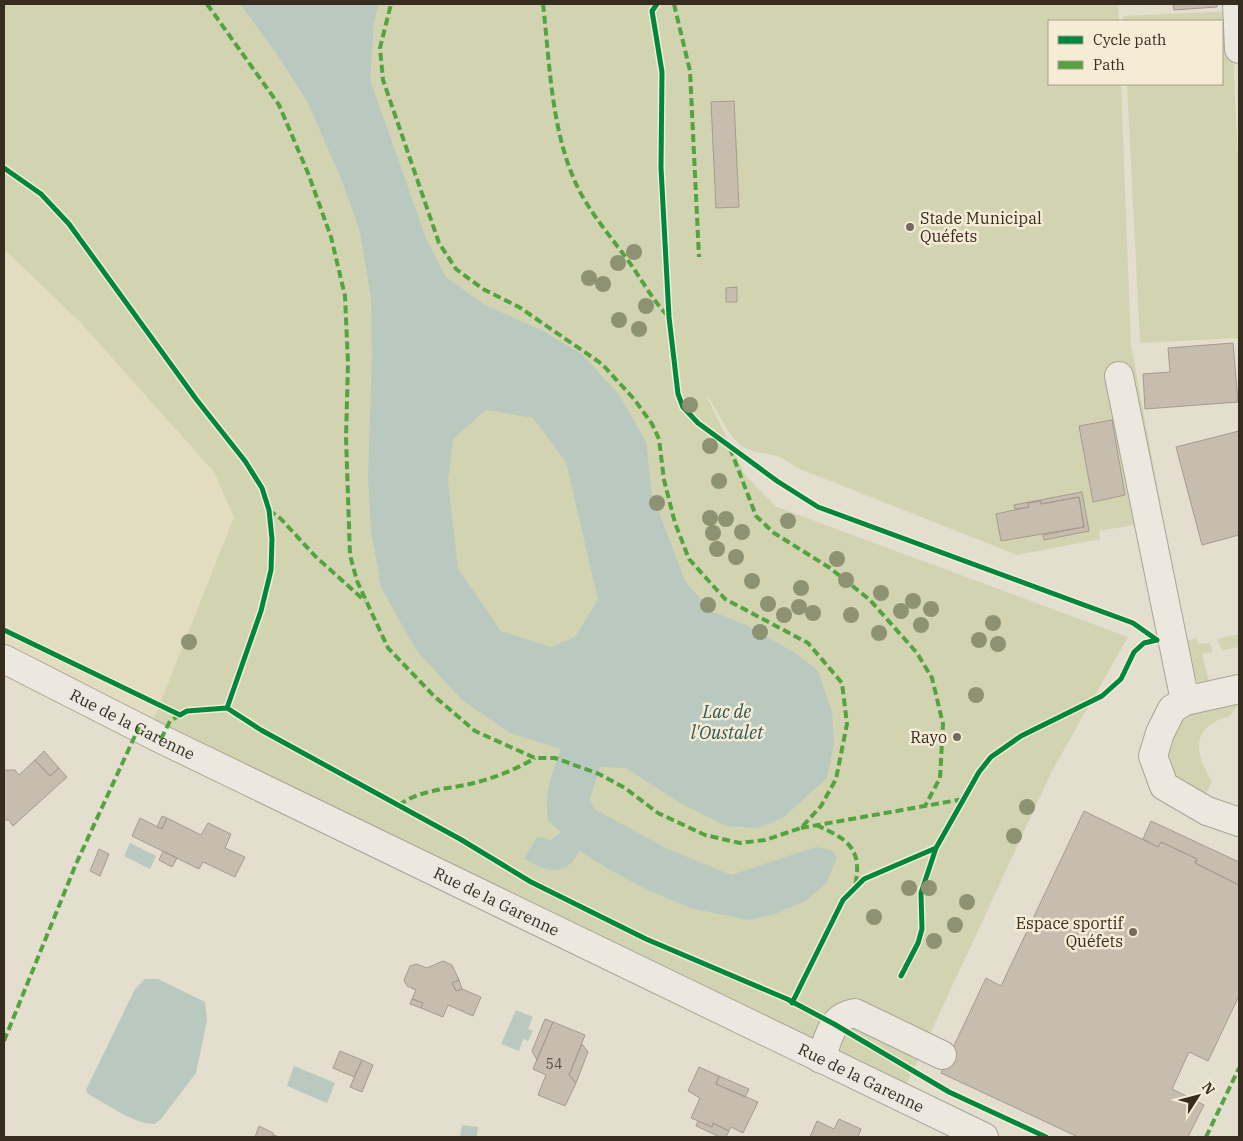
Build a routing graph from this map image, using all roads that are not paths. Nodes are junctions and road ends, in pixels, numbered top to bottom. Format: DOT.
graph roads {
  1 [pos="1237,4"];
  2 [pos="1239,49"];
  3 [pos="1119,376"];
  4 [pos="6,667"];
  5 [pos="1239,689"];
  6 [pos="1185,701"];
  7 [pos="1239,822"];
  8 [pos="942,1055"];
  9 [pos="821,1059"];
  10 [pos="954,1131"];
  11 [pos="984,1137"];
  1 -- 2 [label="street"];
  3 -- 6 [label="street"];
  4 -- 9 [label="street, Rue de la Garenne"];
  5 -- 6 [label="street"];
  6 -- 7 [label="street"];
  8 -- 9 [label="street"];
  9 -- 10 [label="street, Rue de la Garenne"];
  10 -- 11 [label="street, Rue de la Garenne"];
}
